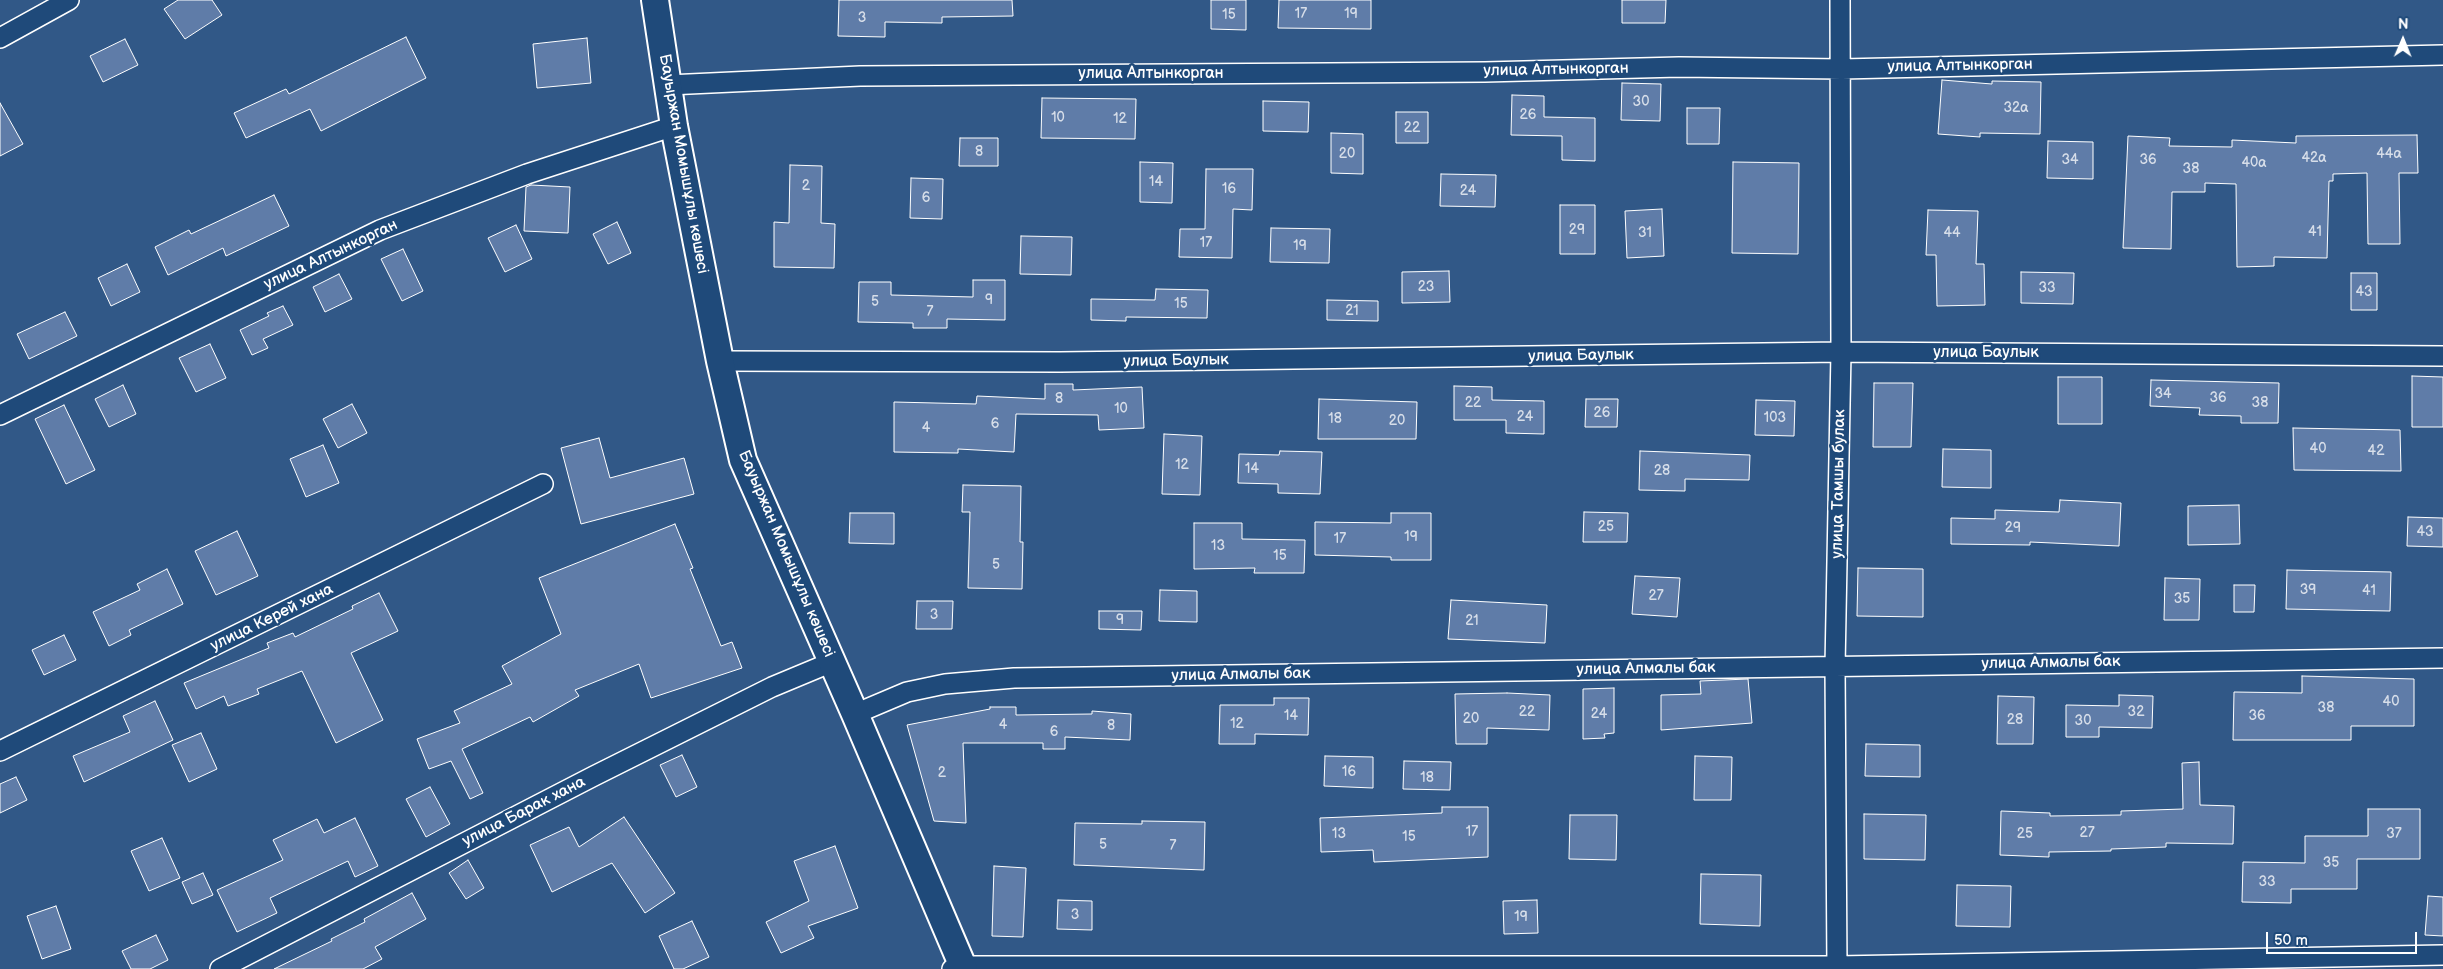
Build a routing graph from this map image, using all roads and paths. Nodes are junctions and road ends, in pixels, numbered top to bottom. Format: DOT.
graph roads {
  1 [pos="69,0"];
  2 [pos="655,0"];
  3 [pos="1840,0"];
  4 [pos="0,38"];
  5 [pos="2443,55"];
  6 [pos="1842,69"];
  7 [pos="668,85"];
  8 [pos="674,126"];
  9 [pos="1841,352"];
  10 [pos="2443,356"];
  11 [pos="720,360"];
  12 [pos="0,415"];
  13 [pos="543,484"];
  14 [pos="2443,658"];
  15 [pos="832,662"];
  16 [pos="1835,666"];
  17 [pos="855,714"];
  18 [pos="0,751"];
  19 [pos="2443,955"];
  20 [pos="959,968"];
  21 [pos="1837,968"];
  22 [pos="220,969"];
  1 -- 4 [label="street"];
  2 -- 7 [label="street, Бауыржан Момышұлы көшесі"];
  3 -- 6 [label="street, улица Тамшы булак"];
  5 -- 6 [label="street, улица Алтынкорган"];
  6 -- 7 [label="street, улица Алтынкорган"];
  6 -- 9 [label="street, улица Тамшы булак"];
  7 -- 8 [label="street, Бауыржан Момышұлы көшесі"];
  8 -- 11 [label="street, Бауыржан Момышұлы көшесі"];
  8 -- 12 [label="street, улица Алтынкорган"];
  9 -- 10 [label="street, улица Баулык"];
  9 -- 11 [label="street, улица Баулык"];
  9 -- 16 [label="street, улица Тамшы булак"];
  11 -- 15 [label="street, Бауыржан Момышұлы көшесі"];
  13 -- 18 [label="street, улица Керей хана"];
  14 -- 16 [label="street, улица Алмалы бак"];
  15 -- 17 [label="street, Бауыржан Момышұлы көшесі"];
  15 -- 22 [label="street, улица Барак хана"];
  16 -- 17 [label="street, улица Алмалы бак"];
  16 -- 21 [label="street, улица Тамшы булак"];
  17 -- 20 [label="street, Бауыржан Момышұлы көшесі"];
  19 -- 21 [label="street"];
  20 -- 21 [label="street"];
}
